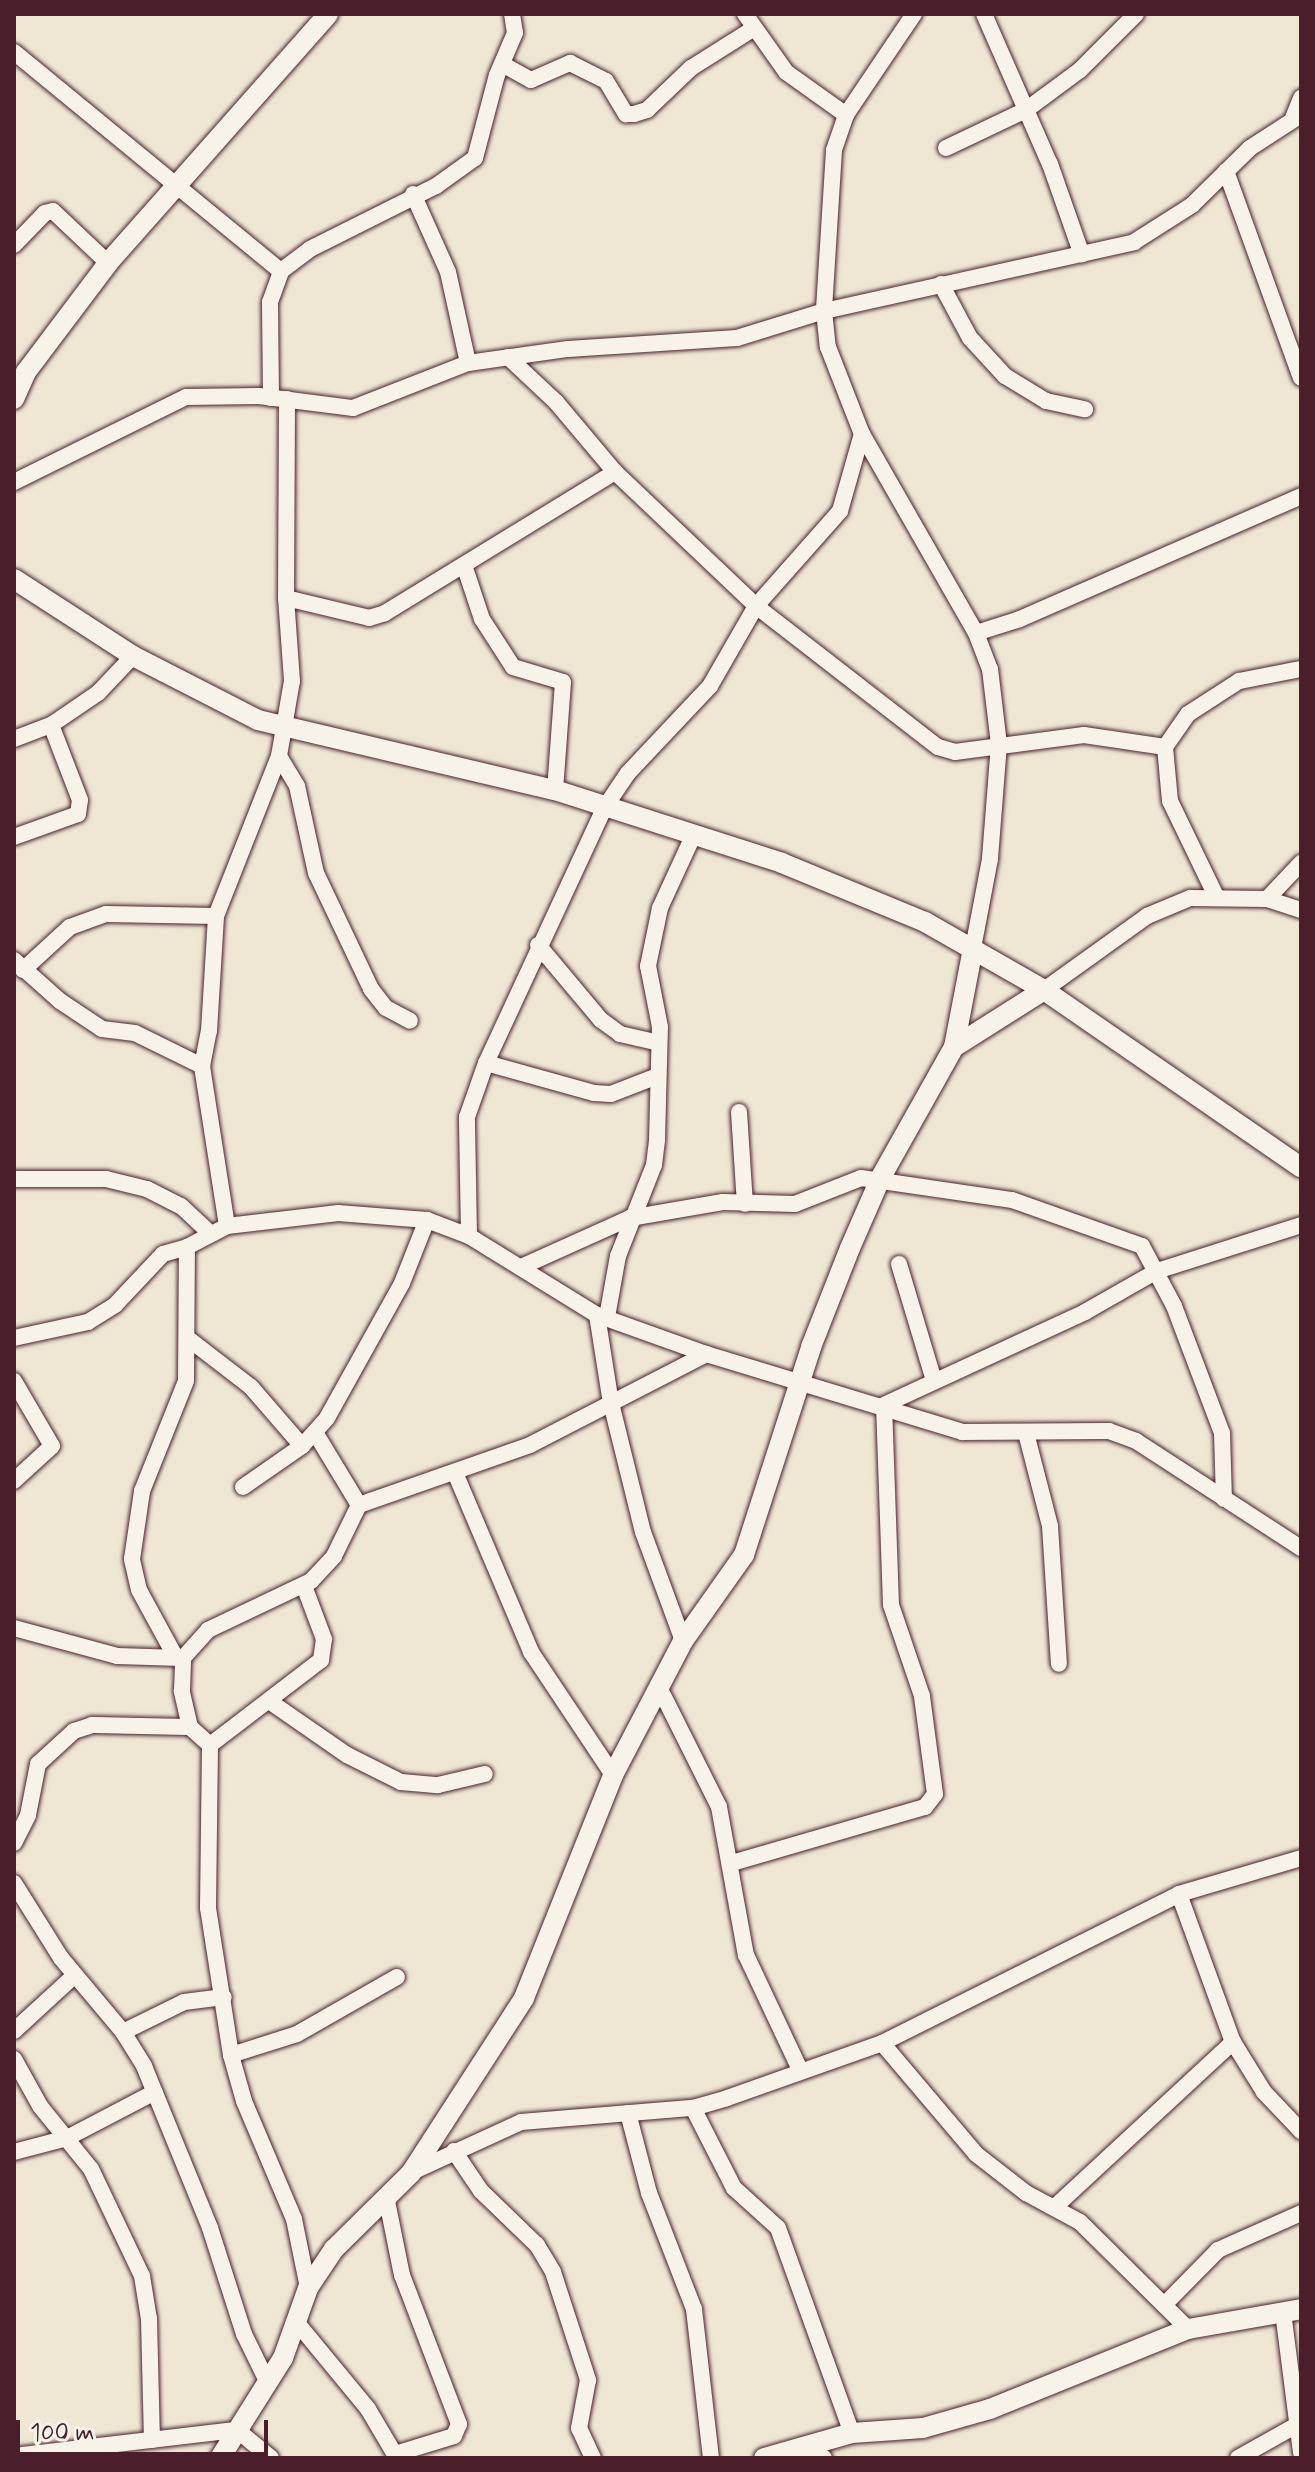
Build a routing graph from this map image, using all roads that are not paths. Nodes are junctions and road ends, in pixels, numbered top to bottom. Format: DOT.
graph roads {
  1 [pos="328,14"];
  2 [pos="512,14"];
  3 [pos="914,14"];
  4 [pos="984,14"];
  5 [pos="1136,14"];
  6 [pos="749,21"];
  7 [pos="14,52"];
  8 [pos="502,64"];
  9 [pos="1301,98"];
  10 [pos="1026,110"];
  11 [pos="846,115"];
  12 [pos="1297,116"];
  13 [pos="946,148"];
  14 [pos="1226,171"];
  15 [pos="178,186"];
  16 [pos="413,194"];
  17 [pos="14,245"];
  18 [pos="1082,255"];
  19 [pos="108,263"];
  20 [pos="281,271"];
  21 [pos="941,284"];
  22 [pos="824,311"];
  23 [pos="508,357"];
  24 [pos="468,363"];
  25 [pos="1301,378"];
  26 [pos="14,399"];
  27 [pos="279,399"];
  28 [pos="1085,409"];
  29 [pos="862,434"];
  30 [pos="615,472"];
  31 [pos="14,482"];
  32 [pos="1301,496"];
  33 [pos="465,568"];
  34 [pos="14,579"];
  35 [pos="286,598"];
  36 [pos="756,606"];
  37 [pos="976,633"];
  38 [pos="133,656"];
  39 [pos="1301,669"];
  40 [pos="51,725"];
  41 [pos="281,729"];
  42 [pos="14,739"];
  43 [pos="999,744"];
  44 [pos="1165,747"];
  45 [pos="279,756"];
  46 [pos="555,790"];
  47 [pos="605,807"];
  48 [pos="694,834"];
  49 [pos="14,837"];
  50 [pos="1301,863"];
  51 [pos="1215,894"];
  52 [pos="1267,899"];
  53 [pos="1301,910"];
  54 [pos="216,916"];
  55 [pos="538,945"];
  56 [pos="973,948"];
  57 [pos="19,965"];
  58 [pos="1044,990"];
  59 [pos="410,1021"];
  60 [pos="656,1042"];
  61 [pos="954,1047"];
  62 [pos="486,1063"];
  63 [pos="202,1066"];
  64 [pos="655,1077"];
  65 [pos="739,1112"];
  66 [pos="1301,1167"];
  67 [pos="881,1177"];
  68 [pos="14,1179"];
  69 [pos="745,1204"];
  70 [pos="630,1218"];
  71 [pos="427,1220"];
  72 [pos="1301,1225"];
  73 [pos="227,1226"];
  74 [pos="210,1233"];
  75 [pos="469,1236"];
  76 [pos="187,1247"];
  77 [pos="899,1264"];
  78 [pos="521,1267"];
  79 [pos="1157,1271"];
  80 [pos="602,1316"];
  81 [pos="14,1338"];
  82 [pos="190,1340"];
  83 [pos="706,1354"];
  84 [pos="14,1381"];
  85 [pos="934,1381"];
  86 [pos="799,1383"];
  87 [pos="611,1403"];
  88 [pos="884,1405"];
  89 [pos="1026,1433"];
  90 [pos="316,1434"];
  91 [pos="302,1446"];
  92 [pos="456,1475"];
  93 [pos="14,1481"];
  94 [pos="243,1487"];
  95 [pos="1224,1499"];
  96 [pos="359,1505"];
  97 [pos="1301,1548"];
  98 [pos="304,1586"];
  99 [pos="14,1628"];
  100 [pos="683,1641"];
  101 [pos="179,1657"];
  102 [pos="1059,1664"];
  103 [pos="658,1685"];
  104 [pos="269,1701"];
  105 [pos="190,1727"];
  106 [pos="210,1745"];
  107 [pos="485,1774"];
  108 [pos="613,1775"];
  109 [pos="14,1843"];
  110 [pos="1301,1858"];
  111 [pos="732,1863"];
  112 [pos="14,1883"];
  113 [pos="1179,1894"];
  114 [pos="75,1975"];
  115 [pos="397,1977"];
  116 [pos="224,1997"];
  117 [pos="14,2031"];
  118 [pos="123,2032"];
  119 [pos="1233,2042"];
  120 [pos="882,2043"];
  121 [pos="231,2055"];
  122 [pos="14,2059"];
  123 [pos="800,2070"];
  124 [pos="155,2092"];
  125 [pos="693,2108"];
  126 [pos="628,2113"];
  127 [pos="1301,2131"];
  128 [pos="67,2138"];
  129 [pos="454,2151"];
  130 [pos="14,2152"];
  131 [pos="411,2173"];
  132 [pos="386,2196"];
  133 [pos="1057,2205"];
  134 [pos="1301,2213"];
  135 [pos="308,2288"];
  136 [pos="1164,2305"];
  137 [pos="1292,2311"];
  138 [pos="298,2324"];
  139 [pos="1188,2329"];
  140 [pos="267,2381"];
  141 [pos="1297,2425"];
  142 [pos="237,2430"];
  143 [pos="852,2433"];
  144 [pos="152,2440"];
  145 [pos="804,2445"];
  146 [pos="81,2453"];
  147 [pos="1301,2453"];
  148 [pos="14,2456"];
  149 [pos="396,2456"];
  150 [pos="220,2458"];
  151 [pos="271,2458"];
  152 [pos="593,2458"];
  153 [pos="711,2458"];
  154 [pos="764,2458"];
  155 [pos="824,2458"];
  156 [pos="1238,2458"];
  1 -- 15 [label="street"];
  2 -- 8 [label="street"];
  3 -- 11 [label="street"];
  4 -- 10 [label="street"];
  5 -- 10 [label="street"];
  6 -- 8 [label="street"];
  6 -- 11 [label="street"];
  7 -- 15 [label="street"];
  8 -- 16 [label="street"];
  9 -- 12 [label="street"];
  10 -- 13 [label="street"];
  10 -- 18 [label="street"];
  11 -- 22 [label="street"];
  12 -- 14 [label="street"];
  14 -- 18 [label="street"];
  14 -- 25 [label="street"];
  15 -- 19 [label="street"];
  15 -- 20 [label="street"];
  16 -- 20 [label="street"];
  16 -- 24 [label="street"];
  17 -- 19 [label="street"];
  18 -- 21 [label="street"];
  19 -- 26 [label="street"];
  20 -- 27 [label="street"];
  21 -- 22 [label="street"];
  21 -- 28 [label="street"];
  22 -- 23 [label="street"];
  22 -- 29 [label="street"];
  23 -- 24 [label="street"];
  23 -- 30 [label="street"];
  24 -- 27 [label="street"];
  27 -- 31 [label="street"];
  27 -- 35 [label="street"];
  29 -- 36 [label="street"];
  29 -- 37 [label="street"];
  30 -- 33 [label="street"];
  30 -- 36 [label="street"];
  32 -- 37 [label="street"];
  33 -- 35 [label="street"];
  33 -- 46 [label="street"];
  34 -- 38 [label="street"];
  35 -- 41 [label="street"];
  36 -- 43 [label="street"];
  36 -- 47 [label="street"];
  37 -- 43 [label="street"];
  38 -- 40 [label="street"];
  38 -- 41 [label="street"];
  39 -- 44 [label="street"];
  40 -- 42 [label="street"];
  40 -- 49 [label="street"];
  41 -- 45 [label="street"];
  41 -- 46 [label="street"];
  43 -- 44 [label="street"];
  43 -- 56 [label="street"];
  44 -- 51 [label="street"];
  45 -- 54 [label="street"];
  45 -- 59 [label="street"];
  46 -- 47 [label="street"];
  47 -- 48 [label="street"];
  47 -- 55 [label="street"];
  48 -- 56 [label="street"];
  48 -- 60 [label="street"];
  50 -- 52 [label="street"];
  51 -- 52 [label="street"];
  51 -- 58 [label="street"];
  52 -- 53 [label="street"];
  54 -- 57 [label="street"];
  54 -- 63 [label="street"];
  55 -- 60 [label="street"];
  55 -- 62 [label="street"];
  56 -- 58 [label="street"];
  56 -- 61 [label="street"];
  57 -- 63 [label="street"];
  58 -- 61 [label="street"];
  58 -- 66 [label="street"];
  60 -- 64 [label="street"];
  61 -- 67 [label="street"];
  62 -- 64 [label="street"];
  62 -- 75 [label="street"];
  63 -- 73 [label="street"];
  64 -- 70 [label="street"];
  65 -- 69 [label="street"];
  67 -- 69 [label="street"];
  67 -- 79 [label="street"];
  67 -- 86 [label="street"];
  68 -- 74 [label="street"];
  69 -- 70 [label="street"];
  70 -- 78 [label="street"];
  70 -- 80 [label="street"];
  71 -- 73 [label="street"];
  71 -- 75 [label="street"];
  71 -- 90 [label="street"];
  72 -- 79 [label="street"];
  73 -- 74 [label="street"];
  74 -- 76 [label="street"];
  75 -- 78 [label="street"];
  76 -- 81 [label="street"];
  76 -- 82 [label="street"];
  77 -- 85 [label="street"];
  78 -- 80 [label="street"];
  79 -- 85 [label="street"];
  79 -- 95 [label="street"];
  80 -- 83 [label="street"];
  80 -- 87 [label="street"];
  82 -- 91 [label="street"];
  82 -- 101 [label="street"];
  83 -- 86 [label="street"];
  83 -- 87 [label="street"];
  84 -- 93 [label="street"];
  85 -- 88 [label="street"];
  86 -- 88 [label="street"];
  86 -- 100 [label="street"];
  87 -- 92 [label="street"];
  87 -- 100 [label="street"];
  88 -- 89 [label="street"];
  88 -- 111 [label="street"];
  89 -- 95 [label="street"];
  89 -- 102 [label="street"];
  90 -- 91 [label="street"];
  90 -- 96 [label="street"];
  91 -- 94 [label="street"];
  92 -- 96 [label="street"];
  92 -- 108 [label="street"];
  95 -- 97 [label="street"];
  96 -- 98 [label="street"];
  98 -- 101 [label="street"];
  98 -- 104 [label="street"];
  99 -- 101 [label="street"];
  100 -- 103 [label="street"];
  101 -- 105 [label="street"];
  103 -- 108 [label="street"];
  103 -- 111 [label="street"];
  104 -- 106 [label="street"];
  104 -- 107 [label="street"];
  105 -- 106 [label="street"];
  105 -- 109 [label="street"];
  106 -- 116 [label="street"];
  108 -- 131 [label="street"];
  110 -- 113 [label="street"];
  111 -- 123 [label="street"];
  112 -- 114 [label="street"];
  113 -- 119 [label="street"];
  113 -- 120 [label="street"];
  114 -- 117 [label="street"];
  114 -- 118 [label="street"];
  115 -- 121 [label="street"];
  116 -- 118 [label="street"];
  116 -- 121 [label="street"];
  118 -- 124 [label="street"];
  119 -- 127 [label="street"];
  119 -- 133 [label="street"];
  120 -- 123 [label="street"];
  120 -- 133 [label="street"];
  121 -- 135 [label="street"];
  122 -- 128 [label="street"];
  123 -- 125 [label="street"];
  124 -- 128 [label="street"];
  124 -- 140 [label="street"];
  125 -- 126 [label="street"];
  125 -- 143 [label="street"];
  126 -- 129 [label="street"];
  126 -- 153 [label="street"];
  128 -- 130 [label="street"];
  128 -- 144 [label="street"];
  129 -- 131 [label="street"];
  129 -- 152 [label="street"];
  131 -- 132 [label="street"];
  132 -- 135 [label="street"];
  132 -- 149 [label="street"];
  133 -- 136 [label="street"];
  134 -- 136 [label="street"];
  135 -- 138 [label="street"];
  136 -- 139 [label="street"];
  137 -- 139 [label="street"];
  137 -- 141 [label="street"];
  138 -- 140 [label="street"];
  138 -- 149 [label="street"];
  139 -- 143 [label="street"];
  140 -- 142 [label="street"];
  141 -- 147 [label="street"];
  141 -- 156 [label="street"];
  142 -- 144 [label="street"];
  142 -- 150 [label="street"];
  142 -- 151 [label="street"];
  143 -- 145 [label="street"];
  144 -- 146 [label="street"];
  145 -- 154 [label="street"];
  145 -- 155 [label="street"];
  146 -- 148 [label="street"];
}
